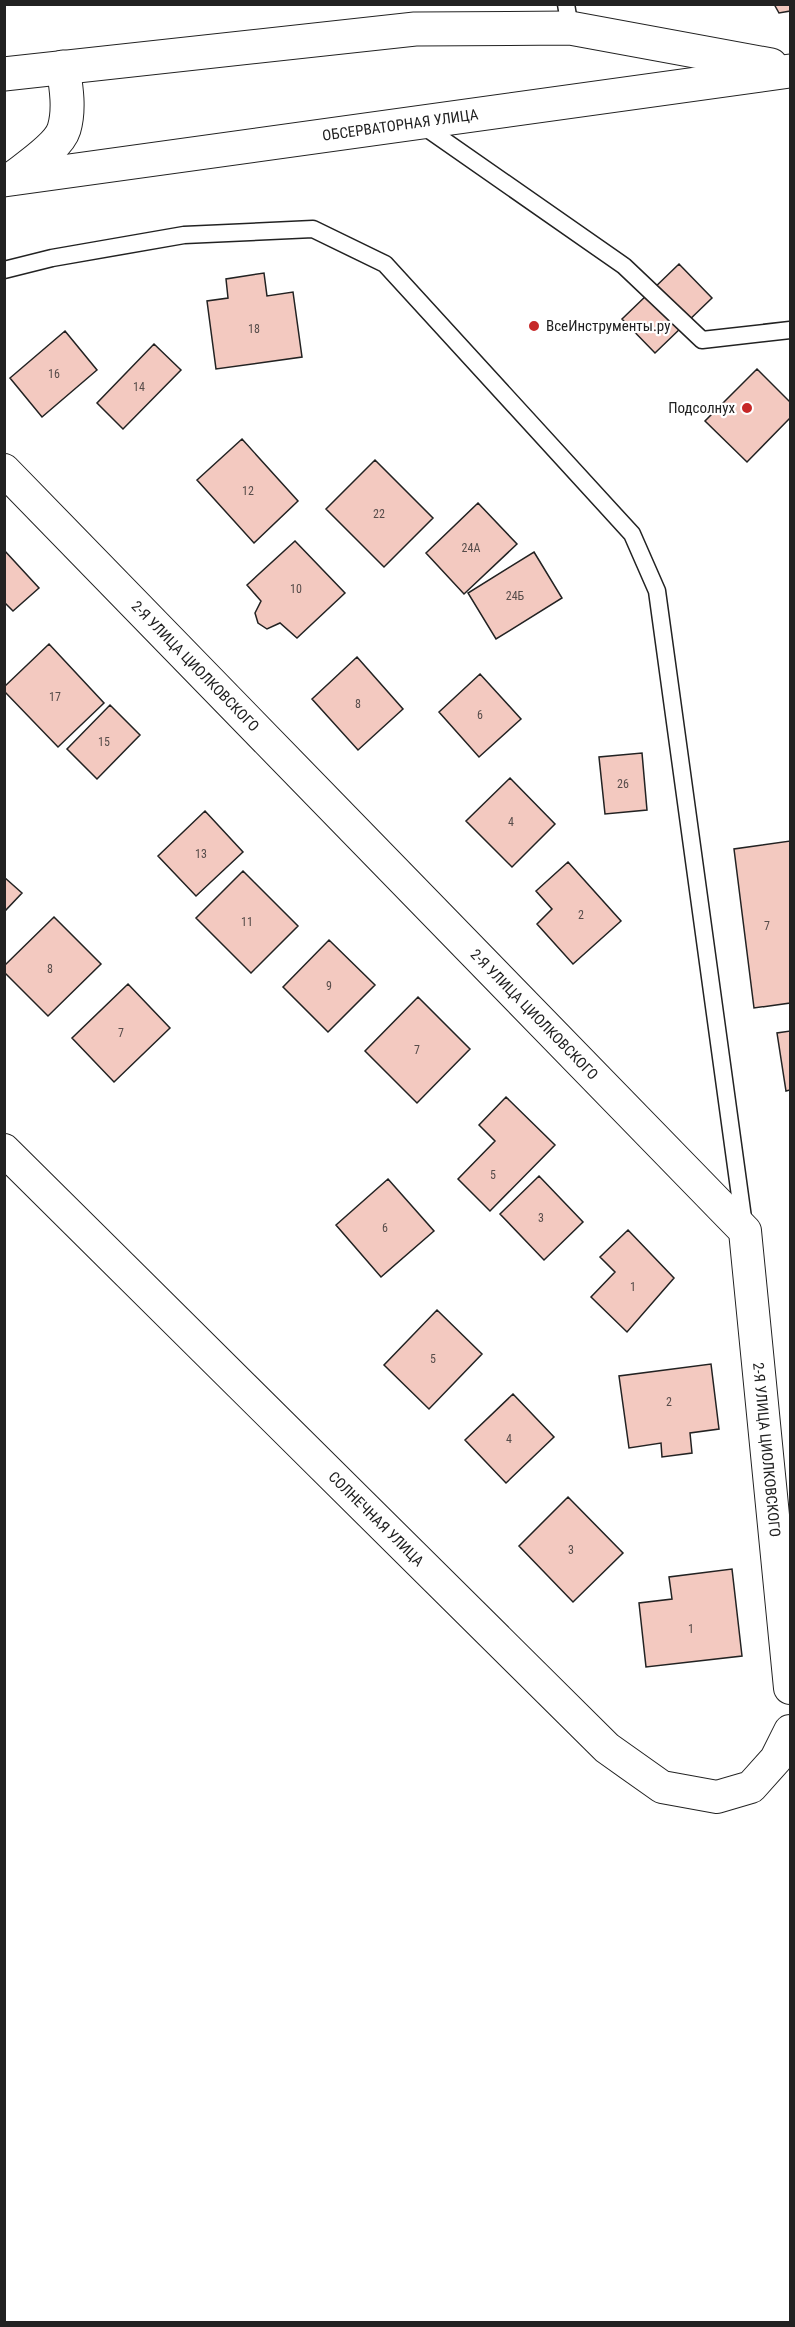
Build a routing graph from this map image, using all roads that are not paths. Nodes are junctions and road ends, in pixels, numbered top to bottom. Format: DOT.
graph roads {
  1 [pos="568,16"];
  2 [pos="63,67"];
  3 [pos="790,70"];
  4 [pos="4,74"];
  5 [pos="418,123"];
  6 [pos="8,180"];
  7 [pos="4,270"];
  8 [pos="790,330"];
  9 [pos="4,470"];
  10 [pos="4,1150"];
  11 [pos="745,1231"];
  12 [pos="790,1688"];
  13 [pos="790,1731"];
  1 -- 2 [label="main road, ОБСЕРВАТОРНАЯ УЛИЦА"];
  1 -- 3 [label="main road, ОБСЕРВАТОРНАЯ УЛИЦА"];
  2 -- 4 [label="main road, ОБСЕРВАТОРНАЯ УЛИЦА"];
  2 -- 6 [label="main road, ОБСЕРВАТОРНАЯ УЛИЦА"];
  3 -- 5 [label="main road, ОБСЕРВАТОРНАЯ УЛИЦА"];
  5 -- 6 [label="main road, ОБСЕРВАТОРНАЯ УЛИЦА"];
  5 -- 8 [label="lane"];
  7 -- 11 [label="lane"];
  9 -- 11 [label="street, 2-Я УЛИЦА ЦИОЛКОВСКОГО"];
  10 -- 13 [label="street, СОЛНЕЧНАЯ УЛИЦА"];
  11 -- 12 [label="street, 2-Я УЛИЦА ЦИОЛКОВСКОГО"];
}
